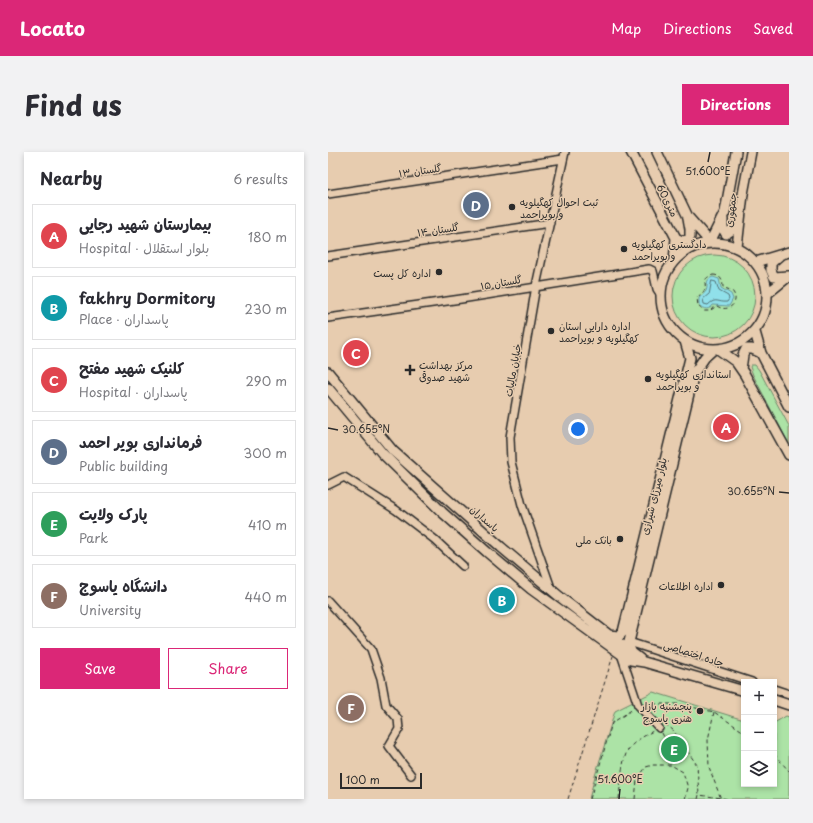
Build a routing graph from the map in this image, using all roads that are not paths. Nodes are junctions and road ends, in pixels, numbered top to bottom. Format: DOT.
graph roads {
  1 [pos="631,152"];
  2 [pos="657,152"];
  3 [pos="736,152"];
  4 [pos="751,152"];
  5 [pos="564,156"];
  6 [pos="328,194"];
  7 [pos="724,212"];
  8 [pos="740,215"];
  9 [pos="688,217"];
  10 [pos="550,223"];
  11 [pos="676,238"];
  12 [pos="710,242"];
  13 [pos="737,247"];
  14 [pos="789,252"];
  15 [pos="328,256"];
  16 [pos="779,256"];
  17 [pos="674,260"];
  18 [pos="756,262"];
  19 [pos="788,276"];
  20 [pos="536,286"];
  21 [pos="768,293"];
  22 [pos="661,295"];
  23 [pos="328,318"];
  24 [pos="754,332"];
  25 [pos="685,340"];
  26 [pos="716,349"];
  27 [pos="761,353"];
  28 [pos="705,357"];
  29 [pos="690,358"];
  30 [pos="741,369"];
  31 [pos="328,372"];
  32 [pos="328,388"];
  33 [pos="789,407"];
  34 [pos="789,455"];
  35 [pos="328,485"];
  36 [pos="463,566"];
  37 [pos="551,588"];
  38 [pos="560,597"];
  39 [pos="328,601"];
  40 [pos="551,603"];
  41 [pos="576,610"];
  42 [pos="570,618"];
  43 [pos="608,635"];
  44 [pos="629,642"];
  45 [pos="618,652"];
  46 [pos="632,654"];
  47 [pos="644,662"];
  48 [pos="743,679"];
  49 [pos="741,690"];
  50 [pos="777,690"];
  51 [pos="789,694"];
  52 [pos="777,701"];
  53 [pos="789,705"];
  54 [pos="660,725"];
  55 [pos="411,775"];
  1 -- 11 [label="main road, 60متری"];
  2 -- 9 [label="main road, 60متری"];
  3 -- 7 [label="main road, جمهوری"];
  4 -- 8 [label="main road, جمهوری"];
  5 -- 6 [label="street, گلستان ۱۳"];
  5 -- 10 [label="street, خیابان مالیات"];
  7 -- 8 [label="main road"];
  7 -- 12 [label="main road, جمهوری"];
  8 -- 13 [label="main road, جمهوری"];
  9 -- 11 [label="main road"];
  9 -- 12 [label="main road, 60متری"];
  10 -- 15 [label="street, گلستان ۱۴"];
  10 -- 20 [label="street, خیابان مالیات"];
  11 -- 17 [label="main road"];
  12 -- 13 [label="main road"];
  12 -- 17 [label="main road"];
  13 -- 18 [label="main road"];
  14 -- 16 [label="main road"];
  16 -- 18 [label="main road"];
  16 -- 19 [label="main road"];
  17 -- 22 [label="main road"];
  18 -- 21 [label="main road"];
  19 -- 21 [label="main road"];
  20 -- 22 [label="street, گلستان ۱۵"];
  20 -- 23 [label="street, گلستان ۱۵"];
  20 -- 37 [label="street, خیابان مالیات"];
  21 -- 24 [label="main road"];
  22 -- 25 [label="main road"];
  24 -- 26 [label="main road"];
  24 -- 27 [label="main road"];
  25 -- 26 [label="main road"];
  25 -- 29 [label="main road, بلوار میرزای شیرازی"];
  26 -- 28 [label="main road, بلوار میرزای شیرازی"];
  26 -- 30 [label="main road"];
  27 -- 30 [label="main road"];
  27 -- 33 [label="main road"];
  28 -- 29 [label="main road"];
  28 -- 44 [label="main road, بلوار میرزای شیرازی"];
  29 -- 43 [label="main road, بلوار میرزای شیرازی"];
  30 -- 34 [label="main road"];
  31 -- 37 [label="main road, پاسداران"];
  32 -- 40 [label="main road, پاسداران"];
  35 -- 36 [label="street"];
  37 -- 38 [label="main road, پاسداران"];
  38 -- 40 [label="main road"];
  38 -- 41 [label="main road, پاسداران"];
  39 -- 55 [label="street"];
  40 -- 42 [label="main road, پاسداران"];
  41 -- 42 [label="main road"];
  41 -- 43 [label="main road, پاسداران"];
  42 -- 45 [label="main road, پاسداران"];
  43 -- 46 [label="main road, پاسداران"];
  44 -- 46 [label="main road, بلوار میرزای شیرازی"];
  44 -- 48 [label="street, جاده اختصاصی"];
  45 -- 47 [label="main road, پاسداران"];
  45 -- 54 [label="street"];
  46 -- 47 [label="main road, پاسداران"];
  47 -- 49 [label="main road, پاسداران"];
  50 -- 51 [label="street"];
  52 -- 53 [label="main road"];
}
